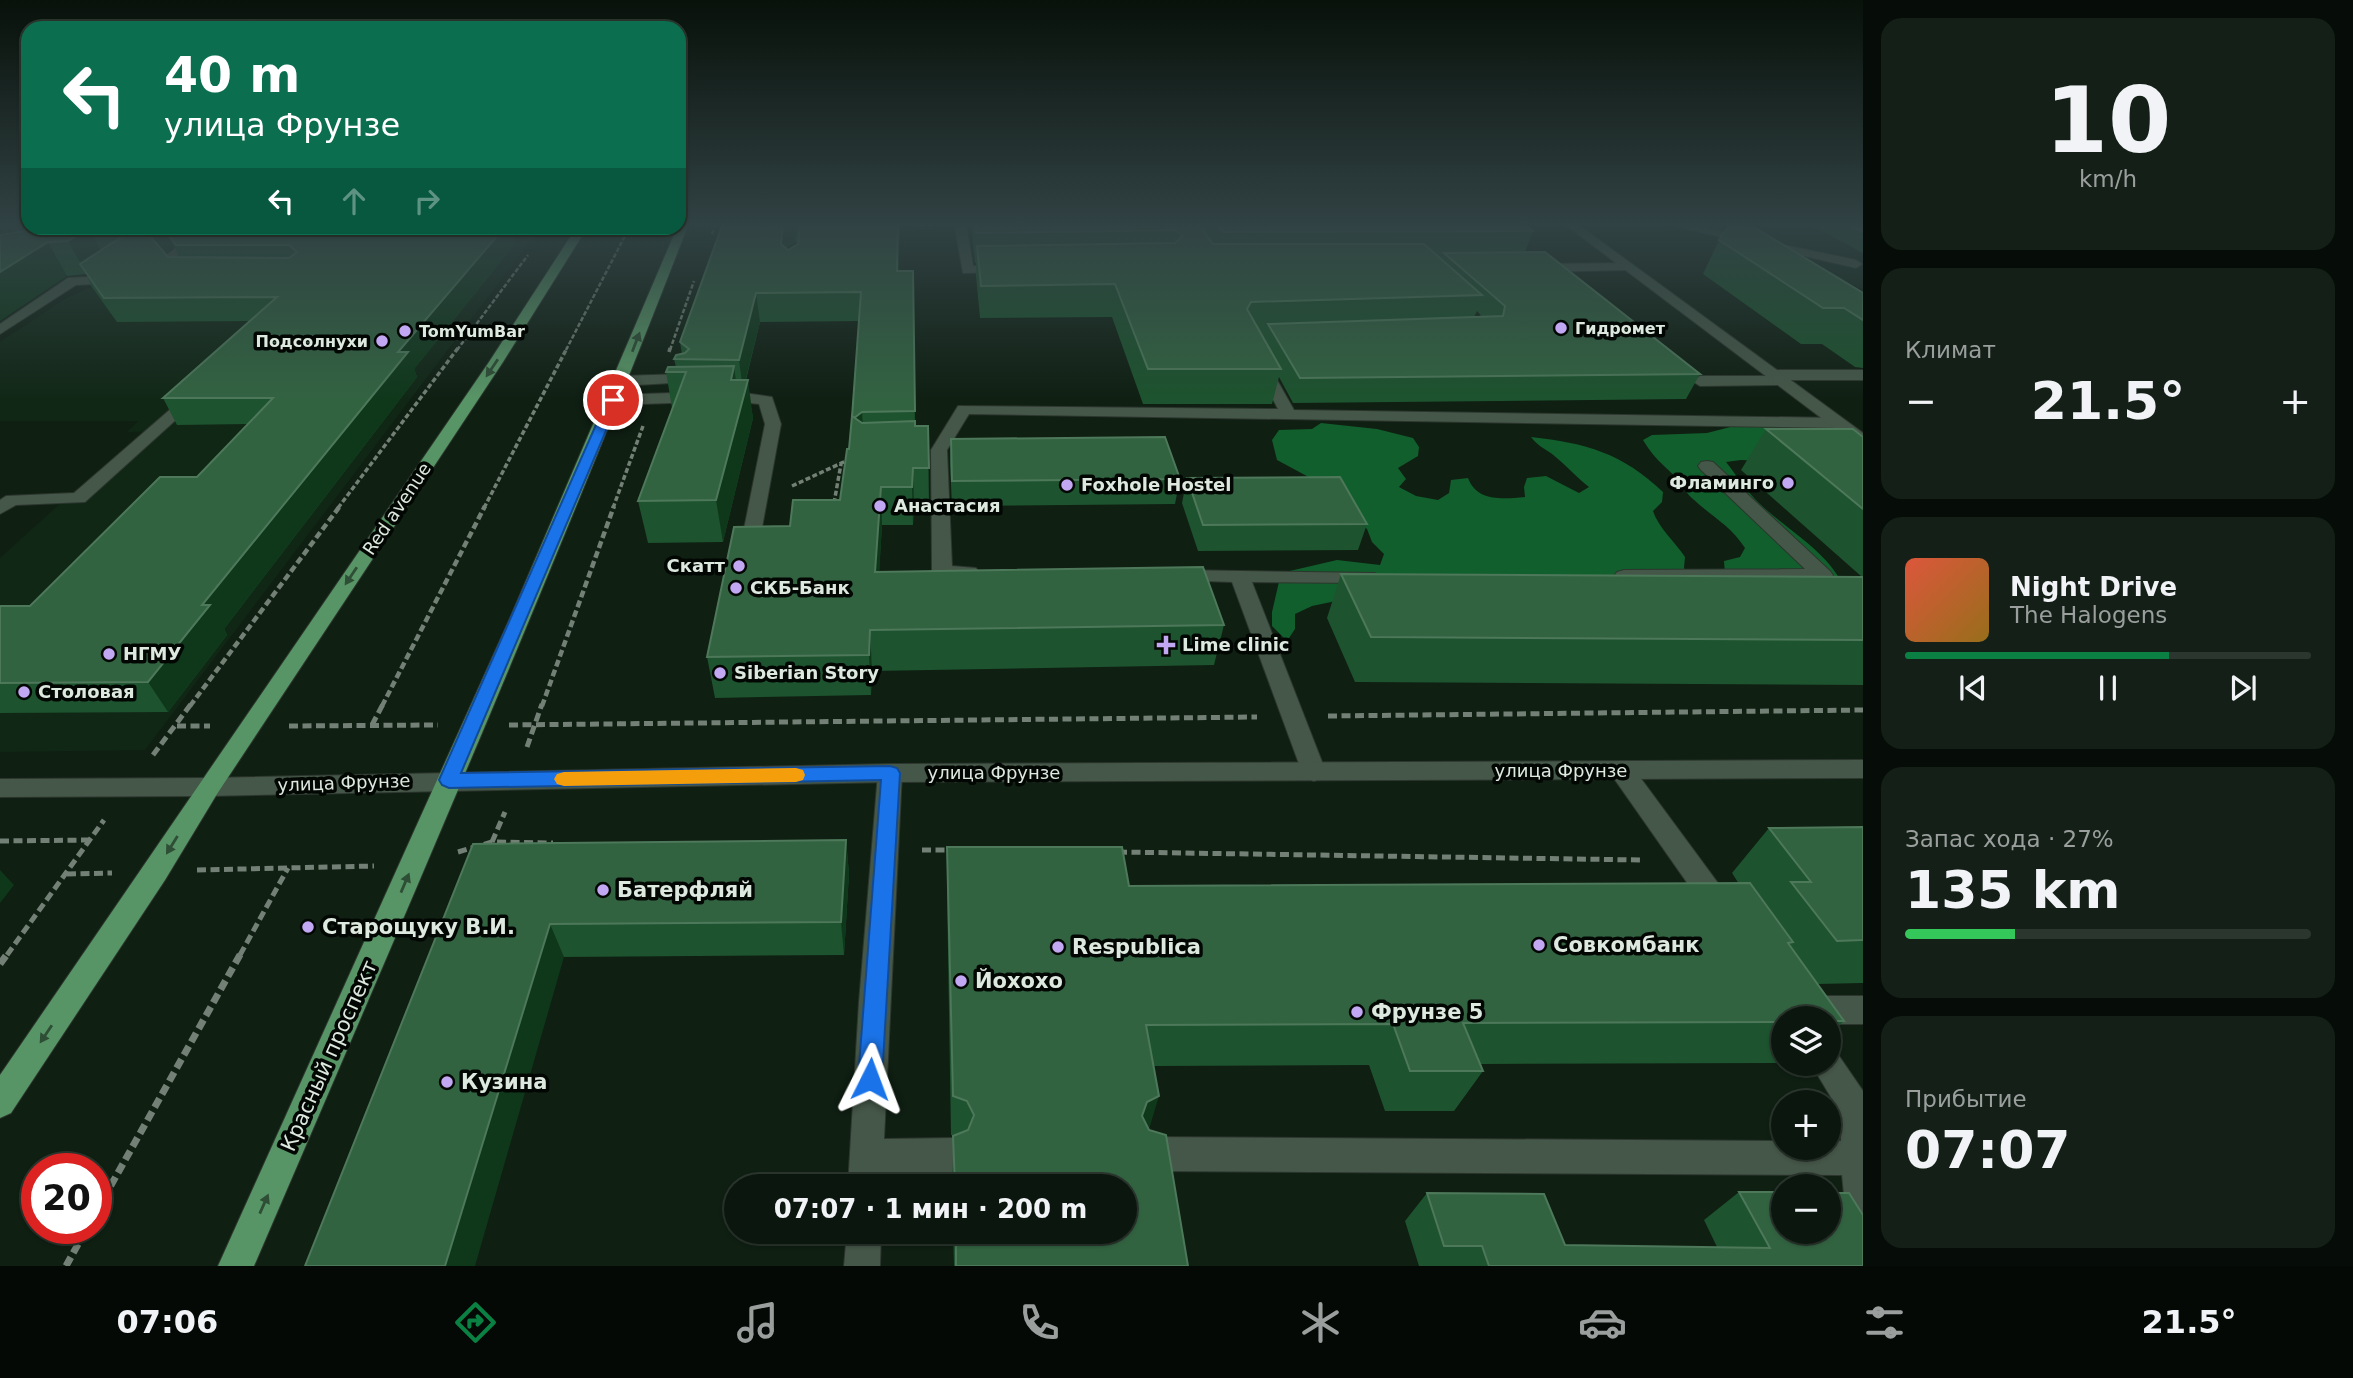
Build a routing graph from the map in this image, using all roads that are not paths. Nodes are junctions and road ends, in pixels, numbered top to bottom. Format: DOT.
graph roads {
  1 [pos="71,282"];
  2 [pos="547,282"];
  3 [pos="660,282"];
  4 [pos="1649,282"];
  5 [pos="0,330"];
  6 [pos="1256,354"];
  7 [pos="1863,375"];
  8 [pos="1777,378"];
  9 [pos="683,379"];
  10 [pos="211,380"];
  11 [pos="1700,381"];
  12 [pos="656,389"];
  13 [pos="617,390"];
  14 [pos="1289,414"];
  15 [pos="1839,423"];
  16 [pos="1863,441"];
  17 [pos="1707,466"];
  18 [pos="0,509"];
  19 [pos="750,544"];
  20 [pos="983,573"];
  21 [pos="1158,576"];
  22 [pos="1601,576"];
  23 [pos="1240,577"];
  24 [pos="1392,577"];
  25 [pos="1863,769"];
  26 [pos="1622,771"];
  27 [pos="1314,772"];
  28 [pos="890,773"];
  29 [pos="449,780"];
  30 [pos="208,787"];
  31 [pos="0,788"];
  32 [pos="1735,929"];
  33 [pos="1841,1010"];
  34 [pos="1863,1010"];
  35 [pos="1834,1076"];
  36 [pos="0,1102"];
  37 [pos="1150,1154"];
  38 [pos="952,1155"];
  39 [pos="1857,1158"];
  40 [pos="866,1171"];
  41 [pos="1863,1215"];
  42 [pos="863,1244"];
  43 [pos="236,1266"];
  44 [pos="862,1266"];
  1 -- 5 [label="main road"];
  2 -- 30 [label="main road, Red avenue, one-way"];
  13 -- 3 [label="main road, one-way"];
  4 -- 8 [label="main road"];
  6 -- 14 [label="main road"];
  7 -- 8 [label="main road"];
  8 -- 11 [label="main road"];
  8 -- 15 [label="main road"];
  9 -- 12 [label="main road"];
  10 -- 18 [label="main road"];
  12 -- 13 [label="main road"];
  12 -- 19 [label="main road"];
  13 -- 29 [label="main road, Красный проспект"];
  14 -- 15 [label="main road"];
  14 -- 20 [label="main road"];
  15 -- 16 [label="main road"];
  17 -- 22 [label="main road"];
  21 -- 23 [label="main road"];
  23 -- 24 [label="main road"];
  23 -- 27 [label="main road"];
  25 -- 26 [label="main road, улица Фрунзе"];
  26 -- 27 [label="main road, улица Фрунзе"];
  26 -- 32 [label="main road"];
  27 -- 28 [label="main road, улица Фрунзе"];
  28 -- 29 [label="main road, улица Фрунзе"];
  28 -- 40 [label="main road"];
  29 -- 30 [label="main road, улица Фрунзе"];
  43 -- 29 [label="main road, Красный проспект, one-way"];
  30 -- 31 [label="main road, улица Фрунзе"];
  30 -- 36 [label="main road, one-way"];
  33 -- 34 [label="main road"];
  35 -- 39 [label="main road"];
  37 -- 39 [label="main road"];
  38 -- 40 [label="main road"];
  39 -- 41 [label="main road"];
  42 -- 44 [label="main road"];
}
